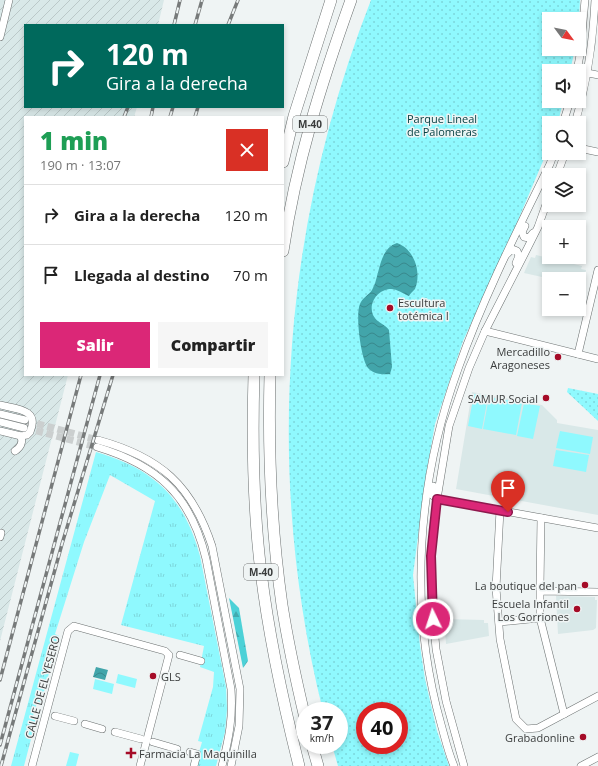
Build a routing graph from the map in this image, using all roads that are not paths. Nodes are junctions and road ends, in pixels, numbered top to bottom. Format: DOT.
graph roads {
  1 [pos="9,0"];
  2 [pos="323,0"];
  3 [pos="331,0"];
  4 [pos="351,0"];
  5 [pos="585,0"];
  6 [pos="595,0"];
  7 [pos="0,37"];
  8 [pos="310,62"];
  9 [pos="578,64"];
  10 [pos="587,73"];
  11 [pos="598,75"];
  12 [pos="577,116"];
  13 [pos="586,149"];
  14 [pos="598,152"];
  15 [pos="284,158"];
  16 [pos="551,160"];
  17 [pos="534,197"];
  18 [pos="543,212"];
  19 [pos="538,227"];
  20 [pos="284,246"];
  21 [pos="505,257"];
  22 [pos="598,270"];
  23 [pos="507,287"];
  24 [pos="485,331"];
  25 [pos="578,354"];
  26 [pos="598,359"];
  27 [pos="254,376"];
  28 [pos="270,376"];
  29 [pos="0,405"];
  30 [pos="0,414"];
  31 [pos="0,422"];
  32 [pos="440,425"];
  33 [pos="0,431"];
  34 [pos="21,436"];
  35 [pos="15,451"];
  36 [pos="437,499"];
  37 [pos="500,510"];
  38 [pos="541,518"];
  39 [pos="598,528"];
  40 [pos="540,587"];
  41 [pos="598,592"];
  42 [pos="540,618"];
  43 [pos="499,622"];
  44 [pos="180,655"];
  45 [pos="201,661"];
  46 [pos="598,696"];
  47 [pos="301,702"];
  48 [pos="564,714"];
  49 [pos="55,716"];
  50 [pos="74,721"];
  51 [pos="85,724"];
  52 [pos="102,729"];
  53 [pos="115,732"];
  54 [pos="141,739"];
  55 [pos="153,742"];
  56 [pos="177,749"];
  57 [pos="190,752"];
  58 [pos="315,754"];
  59 [pos="598,757"];
  60 [pos="32,766"];
  61 [pos="140,766"];
  62 [pos="194,766"];
  63 [pos="222,766"];
  64 [pos="230,766"];
  65 [pos="299,766"];
  66 [pos="318,766"];
  67 [pos="454,766"];
  68 [pos="464,766"];
  69 [pos="581,766"];
  1 -- 7 [label="street"];
  2 -- 8 [label="highway"];
  3 -- 8 [label="highway, M-40"];
  4 -- 20 [label="highway, M-40"];
  5 -- 9 [label="street"];
  6 -- 10 [label="street"];
  8 -- 15 [label="highway, M-40"];
  10 -- 11 [label="street"];
  10 -- 12 [label="street"];
  13 -- 14 [label="street"];
  16 -- 17 [label="street"];
  17 -- 19 [label="street"];
  17 -- 21 [label="street"];
  18 -- 19 [label="street"];
  19 -- 23 [label="street"];
  21 -- 23 [label="street"];
  21 -- 32 [label="street"];
  22 -- 25 [label="street"];
  23 -- 24 [label="street"];
  24 -- 25 [label="street"];
  24 -- 36 [label="street"];
  25 -- 26 [label="street"];
  27 -- 65 [label="highway, M-40"];
  28 -- 47 [label="highway, M-40"];
  29 -- 34 [label="street"];
  30 -- 31 [label="street"];
  32 -- 36 [label="street"];
  32 -- 67 [label="street"];
  33 -- 34 [label="street"];
  34 -- 35 [label="street"];
  36 -- 37 [label="street"];
  36 -- 68 [label="street"];
  37 -- 38 [label="street"];
  37 -- 43 [label="street"];
  38 -- 39 [label="street"];
  38 -- 40 [label="street"];
  41 -- 42 [label="street"];
  42 -- 43 [label="street"];
  42 -- 48 [label="street"];
  43 -- 48 [label="street"];
  44 -- 45 [label="street"];
  46 -- 48 [label="street"];
  49 -- 50 [label="street"];
  51 -- 52 [label="street"];
  53 -- 54 [label="street"];
  55 -- 56 [label="street"];
  57 -- 62 [label="street"];
  58 -- 66 [label="highway"];
  59 -- 69 [label="street"];
  60 -- 61 [label="street, CALLE DE EL YESERO"];
  63 -- 64 [label="street"];
}
